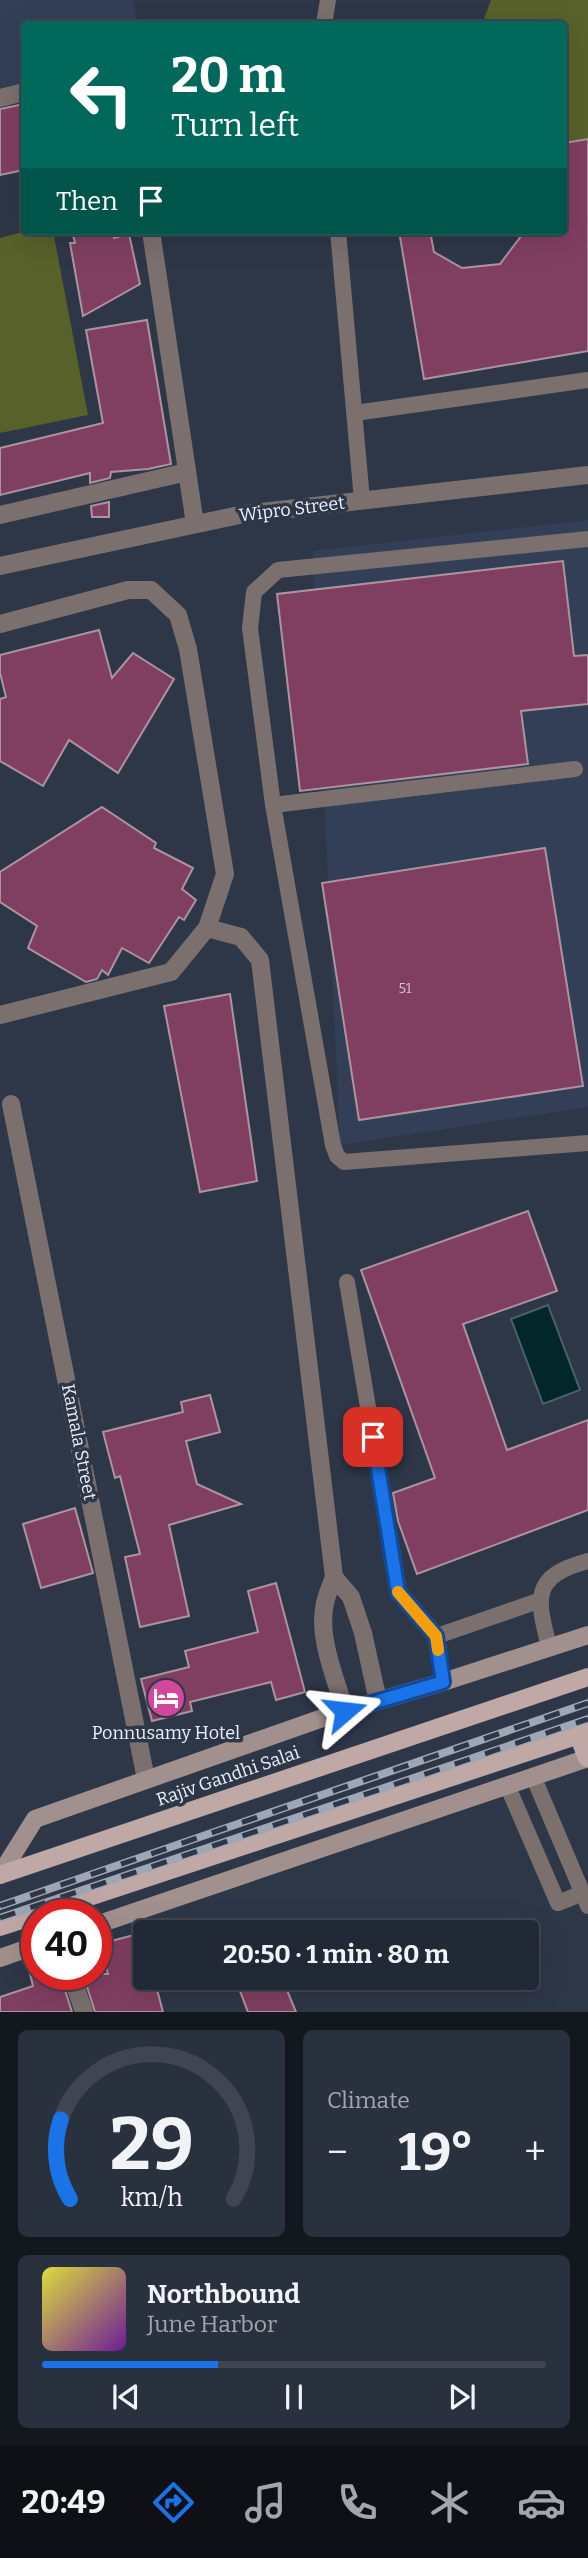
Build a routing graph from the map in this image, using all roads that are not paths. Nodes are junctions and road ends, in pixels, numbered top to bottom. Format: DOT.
graph roads {
  1 [pos="328,0"];
  2 [pos="324,21"];
  3 [pos="21,93"];
  4 [pos="0,98"];
  5 [pos="152,235"];
  6 [pos="338,235"];
  7 [pos="588,380"];
  8 [pos="355,413"];
  9 [pos="187,472"];
  10 [pos="588,475"];
  11 [pos="362,500"];
  12 [pos="0,515"];
  13 [pos="195,524"];
  14 [pos="588,539"];
  15 [pos="0,566"];
  16 [pos="0,624"];
  17 [pos="575,769"];
  18 [pos="273,806"];
  19 [pos="207,929"];
  20 [pos="0,1015"];
  21 [pos="11,1104"];
  22 [pos="588,1143"];
  23 [pos="347,1282"];
  24 [pos="588,1560"];
  25 [pos="334,1577"];
  26 [pos="541,1600"];
  27 [pos="588,1634"];
  28 [pos="436,1636"];
  29 [pos="549,1646"];
  30 [pos="588,1677"];
  31 [pos="443,1682"];
  32 [pos="378,1701"];
  33 [pos="345,1711"];
  34 [pos="583,1733"];
  35 [pos="588,1758"];
  36 [pos="533,1776"];
  37 [pos="146,1779"];
  38 [pos="507,1785"];
  39 [pos="0,1875"];
  40 [pos="85,1899"];
  41 [pos="585,1900"];
  42 [pos="21,1920"];
  43 [pos="112,1920"];
  44 [pos="0,1927"];
  45 [pos="21,1951"];
  46 [pos="0,1958"];
  47 [pos="77,1990"];
  48 [pos="85,2012"];
  1 -- 2 [label="lane"];
  3 -- 4 [label="street"];
  5 -- 9 [label="street"];
  6 -- 8 [label="lane"];
  7 -- 8 [label="lane"];
  8 -- 11 [label="lane"];
  9 -- 12 [label="street"];
  9 -- 13 [label="street"];
  10 -- 11 [label="street, Wipro Street"];
  11 -- 13 [label="street, Wipro Street"];
  13 -- 15 [label="street, Wipro Street"];
  14 -- 18 [label="lane"];
  16 -- 19 [label="street"];
  17 -- 18 [label="lane"];
  18 -- 22 [label="lane"];
  19 -- 20 [label="street"];
  19 -- 25 [label="street"];
  21 -- 37 [label="street, Kamala Street"];
  23 -- 28 [label="lane"];
  24 -- 26 [label="lane"];
  25 -- 32 [label="street"];
  25 -- 33 [label="street"];
  26 -- 28 [label="lane"];
  26 -- 29 [label="lane"];
  27 -- 29 [label="street"];
  28 -- 31 [label="lane"];
  29 -- 31 [label="street"];
  30 -- 39 [label="main road, Rajiv Gandhi Salai"];
  31 -- 32 [label="street"];
  32 -- 33 [label="street"];
  33 -- 37 [label="street"];
  34 -- 35 [label="main road"];
  34 -- 40 [label="main road"];
  35 -- 36 [label="street"];
  36 -- 38 [label="street"];
  36 -- 41 [label="lane"];
  37 -- 39 [label="street"];
  38 -- 41 [label="lane"];
  38 -- 43 [label="street"];
  42 -- 44 [label="main road"];
  45 -- 46 [label="street"];
  47 -- 48 [label="street"];
}
